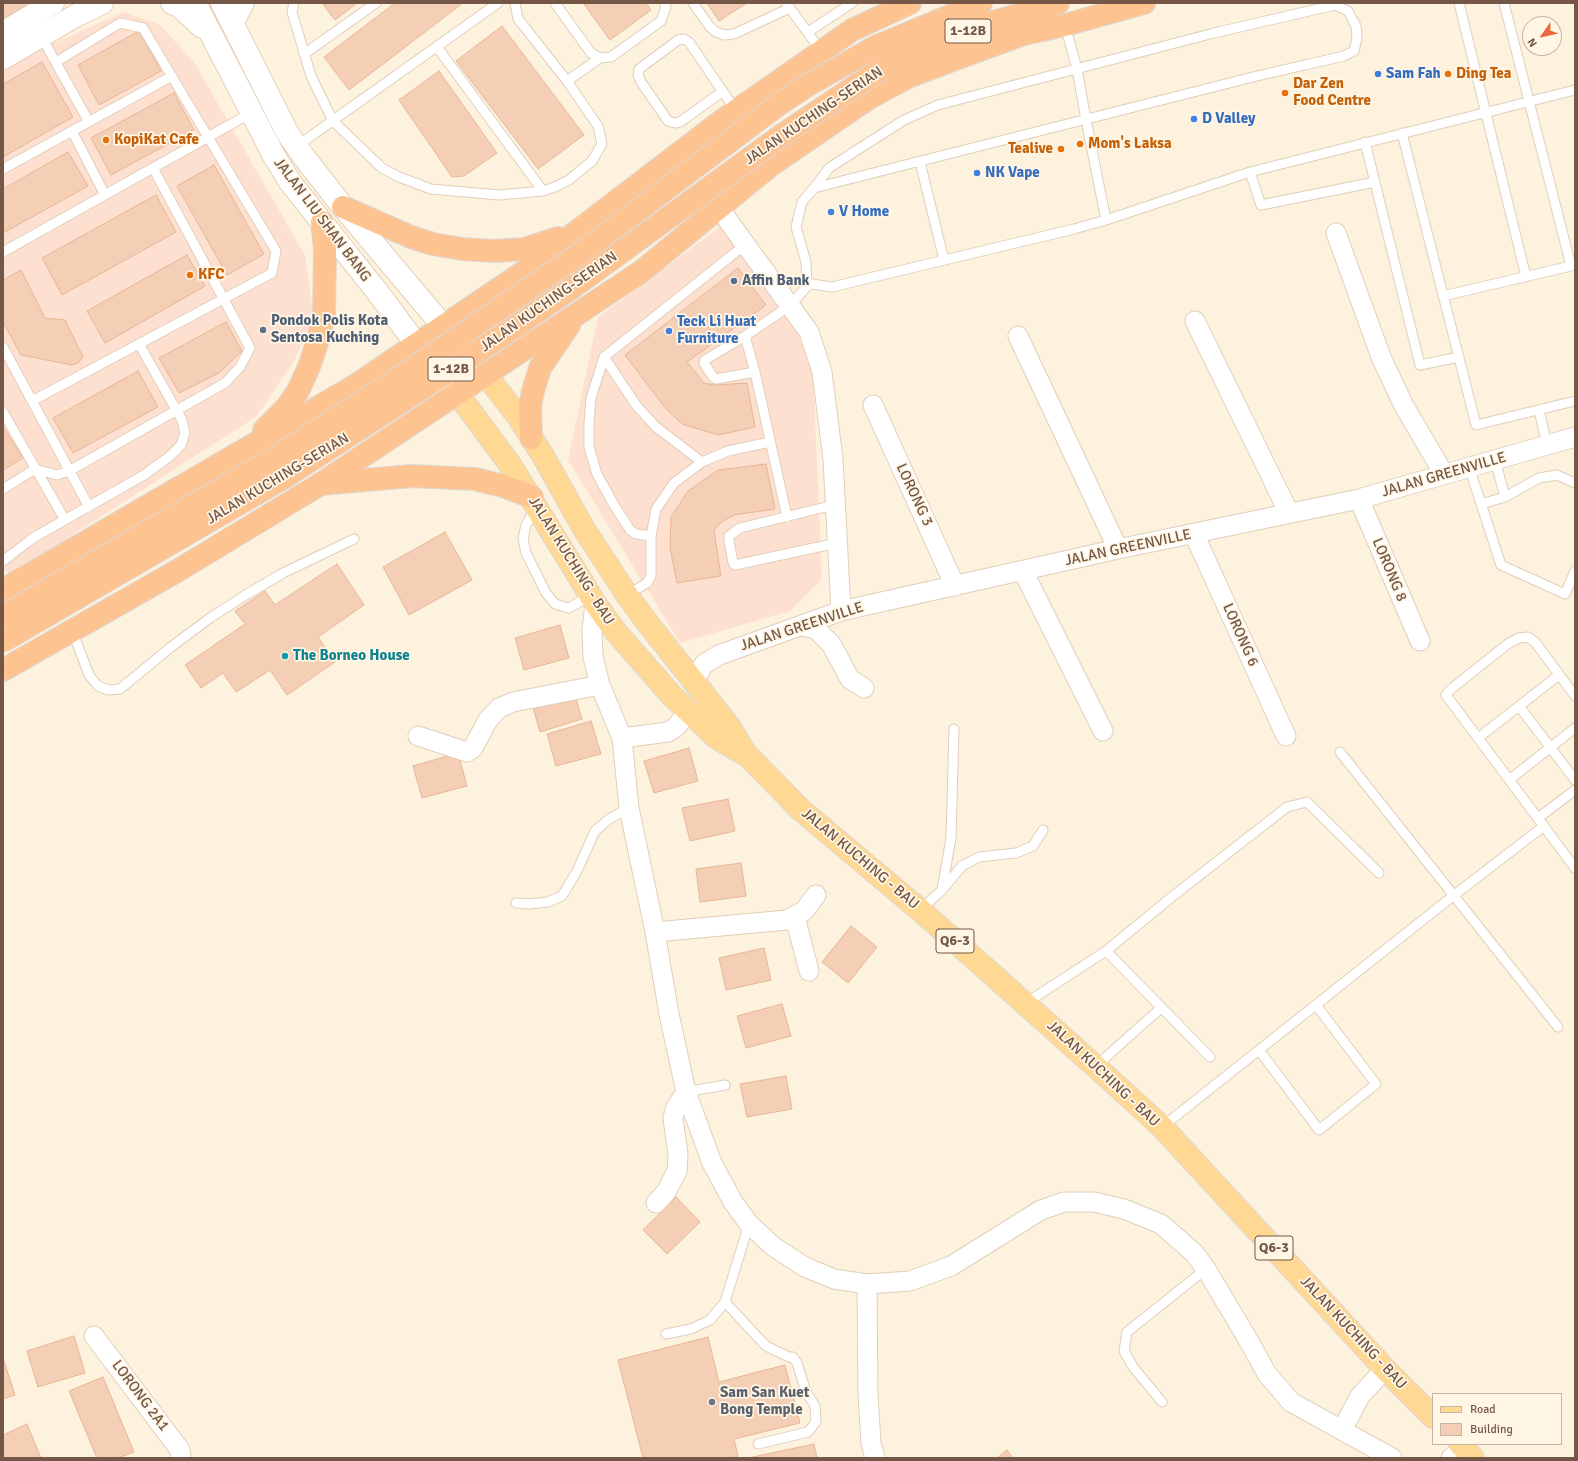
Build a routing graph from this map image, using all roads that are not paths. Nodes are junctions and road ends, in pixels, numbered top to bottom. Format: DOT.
graph roads {
  1 [pos="53,3"];
  2 [pos="102,3"];
  3 [pos="172,3"];
  4 [pos="196,3"];
  5 [pos="222,3"];
  6 [pos="243,3"];
  7 [pos="294,3"];
  8 [pos="376,3"];
  9 [pos="498,3"];
  10 [pos="515,3"];
  11 [pos="555,3"];
  12 [pos="664,3"];
  13 [pos="693,3"];
  14 [pos="852,3"];
  15 [pos="910,3"];
  16 [pos="981,3"];
  17 [pos="1058,3"];
  18 [pos="1144,3"];
  19 [pos="1459,3"];
  20 [pos="1504,3"];
  21 [pos="1339,4"];
  22 [pos="788,5"];
  23 [pos="232,23"];
  24 [pos="1065,25"];
  25 [pos="3,32"];
  26 [pos="808,32"];
  27 [pos="41,36"];
  28 [pos="214,39"];
  29 [pos="437,47"];
  30 [pos="821,51"];
  31 [pos="304,54"];
  32 [pos="3,58"];
  33 [pos="600,58"];
  34 [pos="56,62"];
  35 [pos="1077,69"];
  36 [pos="172,76"];
  37 [pos="567,81"];
  38 [pos="1575,90"];
  39 [pos="722,92"];
  40 [pos="1529,101"];
  41 [pos="736,111"];
  42 [pos="1486,112"];
  43 [pos="251,113"];
  44 [pos="1086,120"];
  45 [pos="333,121"];
  46 [pos="89,122"];
  47 [pos="72,132"];
  48 [pos="1402,133"];
  49 [pos="208,137"];
  50 [pos="1365,142"];
  51 [pos="297,146"];
  52 [pos="920,162"];
  53 [pos="153,168"];
  54 [pos="3,169"];
  55 [pos="1250,172"];
  56 [pos="1375,182"];
  57 [pos="814,188"];
  58 [pos="543,192"];
  59 [pos="105,195"];
  60 [pos="343,207"];
  61 [pos="719,208"];
  62 [pos="1106,220"];
  63 [pos="322,222"];
  64 [pos="585,225"];
  65 [pos="1336,233"];
  66 [pos="746,244"];
  67 [pos="3,252"];
  68 [pos="944,260"];
  69 [pos="1573,266"];
  70 [pos="1526,276"];
  71 [pos="807,286"];
  72 [pos="1443,296"];
  73 [pos="224,299"];
  74 [pos="791,305"];
  75 [pos="577,314"];
  76 [pos="1195,321"];
  77 [pos="443,326"];
  78 [pos="745,336"];
  79 [pos="1018,336"];
  80 [pos="139,344"];
  81 [pos="416,344"];
  82 [pos="3,347"];
  83 [pos="604,357"];
  84 [pos="1459,357"];
  85 [pos="755,372"];
  86 [pos="485,374"];
  87 [pos="457,393"];
  88 [pos="32,401"];
  89 [pos="1575,401"];
  90 [pos="873,405"];
  91 [pos="1539,410"];
  92 [pos="176,411"];
  93 [pos="3,412"];
  94 [pos="1575,437"];
  95 [pos="531,438"];
  96 [pos="770,442"];
  97 [pos="1547,445"];
  98 [pos="244,450"];
  99 [pos="1495,460"];
  100 [pos="702,462"];
  101 [pos="1469,467"];
  102 [pos="36,469"];
  103 [pos="69,471"];
  104 [pos="1444,474"];
  105 [pos="1575,482"];
  106 [pos="319,484"];
  107 [pos="3,489"];
  108 [pos="1505,497"];
  109 [pos="1359,499"];
  110 [pos="536,504"];
  111 [pos="1481,504"];
  112 [pos="834,506"];
  113 [pos="89,507"];
  114 [pos="1289,513"];
  115 [pos="787,517"];
  116 [pos="65,520"];
  117 [pos="1194,534"];
  118 [pos="651,536"];
  119 [pos="354,539"];
  120 [pos="836,543"];
  121 [pos="1118,549"];
  122 [pos="3,561"];
  123 [pos="1575,570"];
  124 [pos="1023,571"];
  125 [pos="955,586"];
  126 [pos="3,590"];
  127 [pos="627,595"];
  128 [pos="591,596"];
  129 [pos="841,611"];
  130 [pos="3,616"];
  131 [pos="801,626"];
  132 [pos="72,630"];
  133 [pos="3,641"];
  134 [pos="1420,641"];
  135 [pos="3,670"];
  136 [pos="1559,675"];
  137 [pos="694,681"];
  138 [pos="600,685"];
  139 [pos="864,688"];
  140 [pos="1575,696"];
  141 [pos="1519,706"];
  142 [pos="688,712"];
  143 [pos="1575,728"];
  144 [pos="954,729"];
  145 [pos="1103,731"];
  146 [pos="418,736"];
  147 [pos="1286,736"];
  148 [pos="622,738"];
  149 [pos="1478,738"];
  150 [pos="1550,747"];
  151 [pos="1340,752"];
  152 [pos="748,756"];
  153 [pos="1509,780"];
  154 [pos="1575,780"];
  155 [pos="1575,790"];
  156 [pos="630,808"];
  157 [pos="1538,818"];
  158 [pos="1544,826"];
  159 [pos="1043,830"];
  160 [pos="1575,868"];
  161 [pos="1379,873"];
  162 [pos="942,890"];
  163 [pos="816,895"];
  164 [pos="1453,896"];
  165 [pos="516,904"];
  166 [pos="920,910"];
  167 [pos="795,917"];
  168 [pos="655,932"];
  169 [pos="1106,951"];
  170 [pos="809,972"];
  171 [pos="1026,1003"];
  172 [pos="1316,1005"];
  173 [pos="1161,1008"];
  174 [pos="1558,1027"];
  175 [pos="1259,1050"];
  176 [pos="1210,1057"];
  177 [pos="1096,1066"];
  178 [pos="725,1085"];
  179 [pos="686,1092"];
  180 [pos="1162,1128"];
  181 [pos="656,1203"];
  182 [pos="749,1224"];
  183 [pos="1206,1269"];
  184 [pos="867,1284"];
  185 [pos="725,1302"];
  186 [pos="666,1334"];
  187 [pos="94,1336"];
  188 [pos="1385,1369"];
  189 [pos="1162,1402"];
  190 [pos="1432,1416"];
  191 [pos="1342,1430"];
  192 [pos="758,1444"];
  193 [pos="181,1458"];
  194 [pos="875,1458"];
  195 [pos="1392,1458"];
  1 -- 25 [label="main road"];
  2 -- 27 [label="main road"];
  3 -- 28 [label="main road"];
  4 -- 28 [label="main road, JALAN LIU SHAN BANG"];
  5 -- 23 [label="main road, JALAN LIU SHAN BANG"];
  6 -- 23 [label="main road"];
  7 -- 31 [label="lane"];
  8 -- 31 [label="lane"];
  9 -- 29 [label="lane"];
  10 -- 37 [label="lane"];
  11 -- 33 [label="lane"];
  12 -- 33 [label="lane"];
  13 -- 22 [label="lane"];
  14 -- 26 [label="lane"];
  15 -- 30 [label="highway"];
  16 -- 130 [label="highway, JALAN KUCHING-SERIAN, bridge"];
  17 -- 133 [label="highway, JALAN KUCHING-SERIAN / 1-12B, bridge"];
  18 -- 24 [label="highway"];
  19 -- 42 [label="lane"];
  20 -- 40 [label="lane"];
  21 -- 35 [label="lane"];
  21 -- 44 [label="lane"];
  22 -- 26 [label="lane"];
  23 -- 51 [label="main road, JALAN LIU SHAN BANG"];
  24 -- 35 [label="lane"];
  24 -- 61 [label="highway"];
  26 -- 30 [label="lane"];
  27 -- 32 [label="main road"];
  27 -- 34 [label="lane"];
  28 -- 43 [label="main road, JALAN LIU SHAN BANG"];
  29 -- 45 [label="lane"];
  29 -- 58 [label="lane"];
  30 -- 41 [label="highway"];
  31 -- 45 [label="lane"];
  33 -- 37 [label="lane"];
  34 -- 36 [label="lane"];
  34 -- 46 [label="lane"];
  35 -- 44 [label="lane"];
  35 -- 57 [label="lane"];
  36 -- 46 [label="lane"];
  36 -- 49 [label="lane"];
  37 -- 58 [label="lane"];
  38 -- 40 [label="lane"];
  39 -- 39 [label="lane"];
  39 -- 41 [label="lane"];
  40 -- 42 [label="lane"];
  40 -- 69 [label="lane"];
  41 -- 64 [label="highway"];
  42 -- 48 [label="lane"];
  42 -- 70 [label="lane"];
  43 -- 49 [label="lane"];
  43 -- 63 [label="main road, JALAN LIU SHAN BANG"];
  44 -- 52 [label="lane"];
  44 -- 62 [label="lane"];
  45 -- 51 [label="lane"];
  45 -- 58 [label="lane"];
  46 -- 47 [label="lane"];
  47 -- 54 [label="lane"];
  47 -- 59 [label="lane"];
  48 -- 50 [label="lane"];
  48 -- 72 [label="lane"];
  49 -- 53 [label="lane"];
  49 -- 73 [label="lane"];
  50 -- 55 [label="lane"];
  50 -- 56 [label="lane"];
  51 -- 60 [label="main road, JALAN LIU SHAN BANG"];
  52 -- 57 [label="lane"];
  52 -- 68 [label="lane"];
  53 -- 59 [label="lane"];
  53 -- 73 [label="lane"];
  55 -- 56 [label="lane"];
  55 -- 62 [label="lane"];
  56 -- 84 [label="lane"];
  57 -- 71 [label="lane"];
  59 -- 67 [label="lane"];
  60 -- 64 [label="highway"];
  60 -- 77 [label="main road, JALAN LIU SHAN BANG"];
  61 -- 66 [label="street"];
  61 -- 75 [label="highway"];
  62 -- 68 [label="lane"];
  63 -- 81 [label="main road, JALAN LIU SHAN BANG"];
  63 -- 98 [label="highway"];
  64 -- 77 [label="highway"];
  65 -- 104 [label="street"];
  66 -- 74 [label="street"];
  66 -- 83 [label="lane"];
  68 -- 71 [label="lane"];
  69 -- 70 [label="lane"];
  70 -- 72 [label="lane"];
  71 -- 74 [label="lane"];
  72 -- 84 [label="lane"];
  73 -- 80 [label="lane"];
  73 -- 92 [label="lane"];
  74 -- 78 [label="lane"];
  74 -- 112 [label="street"];
  75 -- 86 [label="highway"];
  75 -- 95 [label="highway"];
  76 -- 114 [label="street"];
  77 -- 81 [label="highway"];
  77 -- 86 [label="main road, JALAN KUCHING - BAU"];
  78 -- 85 [label="lane"];
  78 -- 85 [label="lane"];
  79 -- 121 [label="street"];
  80 -- 88 [label="lane"];
  80 -- 92 [label="lane"];
  81 -- 87 [label="main road, JALAN KUCHING - BAU"];
  81 -- 98 [label="highway"];
  82 -- 88 [label="lane"];
  83 -- 100 [label="lane"];
  83 -- 118 [label="lane"];
  84 -- 91 [label="lane"];
  85 -- 96 [label="lane"];
  86 -- 87 [label="highway"];
  86 -- 95 [label="main road, JALAN KUCHING - BAU"];
  87 -- 106 [label="highway"];
  87 -- 110 [label="main road, JALAN KUCHING - BAU"];
  88 -- 103 [label="lane"];
  89 -- 91 [label="lane"];
  90 -- 125 [label="street, LORONG 3"];
  91 -- 97 [label="lane"];
  92 -- 103 [label="lane"];
  92 -- 113 [label="lane"];
  93 -- 102 [label="lane"];
  94 -- 97 [label="street, JALAN GREENVILLE"];
  95 -- 127 [label="main road, JALAN KUCHING - BAU"];
  96 -- 100 [label="lane"];
  96 -- 115 [label="lane"];
  97 -- 99 [label="street, JALAN GREENVILLE"];
  98 -- 126 [label="highway"];
  99 -- 101 [label="street, JALAN GREENVILLE"];
  99 -- 108 [label="lane"];
  100 -- 118 [label="lane"];
  101 -- 104 [label="street, JALAN GREENVILLE"];
  101 -- 111 [label="lane"];
  102 -- 103 [label="lane"];
  102 -- 107 [label="lane"];
  102 -- 116 [label="lane"];
  103 -- 113 [label="lane"];
  104 -- 109 [label="street, JALAN GREENVILLE"];
  105 -- 108 [label="lane"];
  106 -- 110 [label="highway"];
  106 -- 132 [label="highway"];
  108 -- 111 [label="lane"];
  109 -- 114 [label="street, JALAN GREENVILLE"];
  109 -- 134 [label="street, LORONG 8"];
  110 -- 128 [label="main road, JALAN KUCHING - BAU"];
  110 -- 128 [label="lane"];
  111 -- 123 [label="lane"];
  112 -- 115 [label="lane"];
  112 -- 120 [label="street"];
  113 -- 116 [label="lane"];
  114 -- 117 [label="street, JALAN GREENVILLE"];
  115 -- 120 [label="lane"];
  116 -- 122 [label="lane"];
  117 -- 121 [label="street, JALAN GREENVILLE"];
  117 -- 147 [label="street, LORONG 6"];
  118 -- 127 [label="lane"];
  119 -- 132 [label="lane"];
  120 -- 129 [label="street"];
  121 -- 124 [label="street, JALAN GREENVILLE"];
  124 -- 125 [label="street, JALAN GREENVILLE"];
  124 -- 145 [label="street"];
  125 -- 129 [label="street, JALAN GREENVILLE"];
  127 -- 137 [label="main road, JALAN KUCHING - BAU"];
  128 -- 138 [label="street"];
  128 -- 142 [label="main road, JALAN KUCHING - BAU"];
  129 -- 131 [label="street, JALAN GREENVILLE"];
  131 -- 137 [label="street, JALAN GREENVILLE"];
  131 -- 139 [label="street"];
  132 -- 135 [label="highway"];
  136 -- 140 [label="lane"];
  136 -- 141 [label="lane"];
  136 -- 149 [label="lane"];
  137 -- 152 [label="main road, JALAN KUCHING - BAU"];
  138 -- 146 [label="street"];
  138 -- 148 [label="street"];
  141 -- 149 [label="lane"];
  141 -- 150 [label="lane"];
  142 -- 148 [label="street"];
  142 -- 152 [label="main road, JALAN KUCHING - BAU"];
  143 -- 150 [label="lane"];
  144 -- 162 [label="lane"];
  148 -- 156 [label="street"];
  149 -- 153 [label="lane"];
  150 -- 153 [label="lane"];
  150 -- 154 [label="lane"];
  151 -- 164 [label="lane"];
  152 -- 166 [label="main road, JALAN KUCHING - BAU / Q6-3"];
  153 -- 157 [label="lane"];
  155 -- 157 [label="lane"];
  156 -- 165 [label="lane"];
  156 -- 168 [label="street"];
  157 -- 158 [label="lane"];
  158 -- 160 [label="lane"];
  158 -- 164 [label="lane"];
  159 -- 162 [label="lane"];
  161 -- 169 [label="lane"];
  162 -- 166 [label="lane"];
  163 -- 167 [label="street"];
  164 -- 172 [label="lane"];
  164 -- 174 [label="lane"];
  166 -- 171 [label="main road, JALAN KUCHING - BAU / Q6-3"];
  167 -- 168 [label="street"];
  167 -- 170 [label="street"];
  168 -- 179 [label="street"];
  169 -- 171 [label="lane"];
  169 -- 173 [label="lane"];
  171 -- 177 [label="main road, JALAN KUCHING - BAU / Q6-3"];
  172 -- 175 [label="lane"];
  172 -- 175 [label="lane"];
  173 -- 176 [label="lane"];
  173 -- 177 [label="lane"];
  175 -- 180 [label="lane"];
  177 -- 180 [label="main road, JALAN KUCHING - BAU / Q6-3"];
  178 -- 179 [label="lane"];
  179 -- 181 [label="street"];
  179 -- 182 [label="street"];
  180 -- 188 [label="main road, JALAN KUCHING - BAU / Q6-3"];
  182 -- 184 [label="street"];
  182 -- 185 [label="lane"];
  183 -- 184 [label="street"];
  183 -- 189 [label="lane"];
  183 -- 191 [label="street"];
  184 -- 194 [label="street"];
  185 -- 186 [label="lane"];
  185 -- 192 [label="lane"];
  187 -- 193 [label="street, LORONG 2A1"];
  188 -- 190 [label="main road, JALAN KUCHING - BAU / Q6-3"];
  188 -- 191 [label="street"];
  191 -- 195 [label="street"];
}
